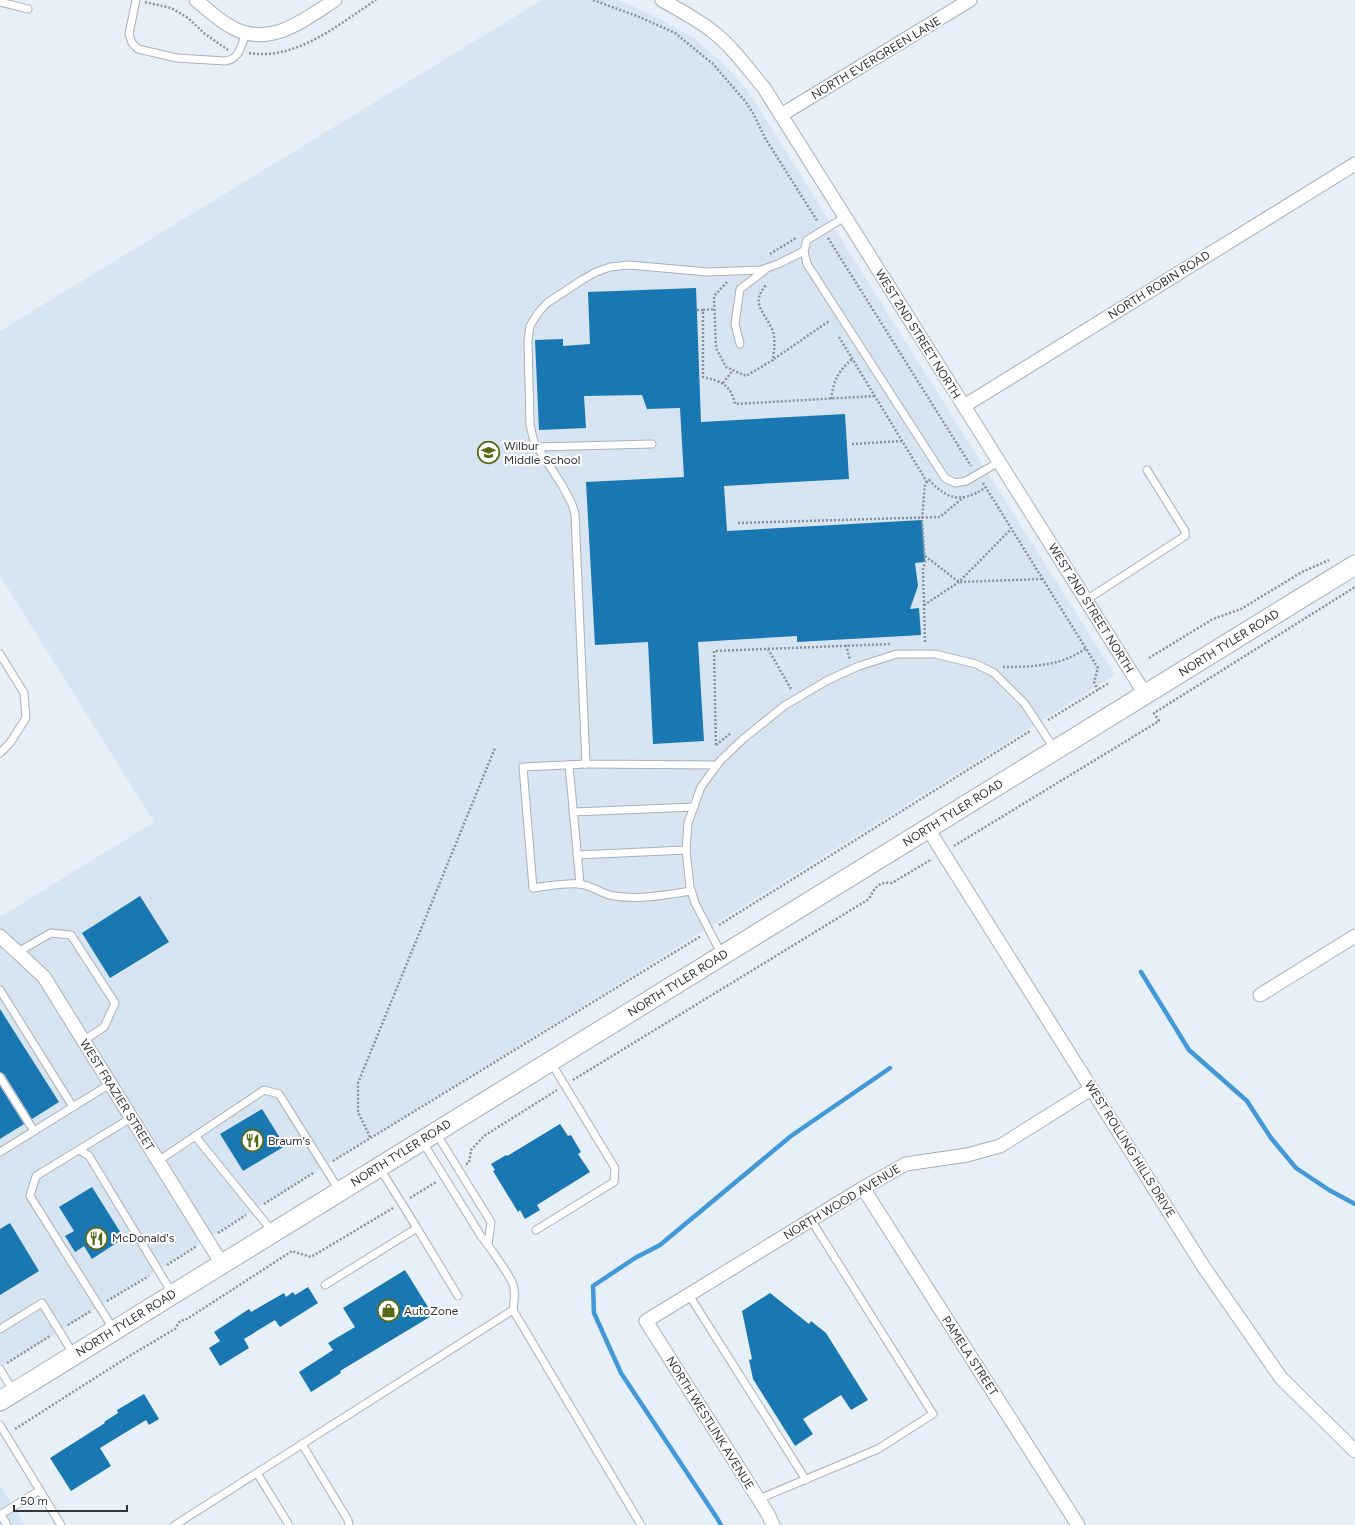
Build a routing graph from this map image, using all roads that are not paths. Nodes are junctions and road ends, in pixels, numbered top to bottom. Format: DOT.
graph roads {
  1 [pos="136,0"];
  2 [pos="196,0"];
  3 [pos="335,0"];
  4 [pos="662,0"];
  5 [pos="970,0"];
  6 [pos="0,2"];
  7 [pos="28,9"];
  8 [pos="246,33"];
  9 [pos="781,115"];
  10 [pos="1355,164"];
  11 [pos="845,217"];
  12 [pos="804,251"];
  13 [pos="769,268"];
  14 [pos="740,344"];
  15 [pos="964,406"];
  16 [pos="652,444"];
  17 [pos="538,447"];
  18 [pos="999,462"];
  19 [pos="1147,470"];
  20 [pos="1355,565"];
  21 [pos="1086,600"];
  22 [pos="0,654"];
  23 [pos="1146,694"];
  24 [pos="1055,750"];
  25 [pos="0,753"];
  26 [pos="586,764"];
  27 [pos="569,765"];
  28 [pos="717,765"];
  29 [pos="694,807"];
  30 [pos="573,812"];
  31 [pos="928,829"];
  32 [pos="686,850"];
  33 [pos="577,855"];
  34 [pos="580,884"];
  35 [pos="691,891"];
  36 [pos="0,936"];
  37 [pos="1355,936"];
  38 [pos="18,952"];
  39 [pos="722,956"];
  40 [pos="0,990"];
  41 [pos="1260,995"];
  42 [pos="83,1041"];
  43 [pos="550,1061"];
  44 [pos="0,1077"];
  45 [pos="110,1084"];
  46 [pos="1091,1089"];
  47 [pos="73,1107"];
  48 [pos="131,1118"];
  49 [pos="34,1131"];
  50 [pos="195,1136"];
  51 [pos="429,1136"];
  52 [pos="80,1150"];
  53 [pos="0,1152"];
  54 [pos="158,1161"];
  55 [pos="379,1167"];
  56 [pos="863,1188"];
  57 [pos="339,1191"];
  58 [pos="811,1220"];
  59 [pos="417,1228"];
  60 [pos="536,1230"];
  61 [pos="274,1232"];
  62 [pos="488,1244"];
  63 [pos="222,1264"];
  64 [pos="325,1285"];
  65 [pos="173,1294"];
  66 [pos="689,1295"];
  67 [pos="458,1296"];
  68 [pos="513,1310"];
  69 [pos="646,1321"];
  70 [pos="0,1329"];
  71 [pos="114,1331"];
  72 [pos="74,1356"];
  73 [pos="0,1370"];
  74 [pos="7,1397"];
  75 [pos="0,1425"];
  76 [pos="302,1444"];
  77 [pos="1355,1451"];
  78 [pos="257,1473"];
  79 [pos="806,1480"];
  80 [pos="40,1490"];
  81 [pos="759,1499"];
  82 [pos="0,1515"];
  83 [pos="7,1525"];
  84 [pos="61,1525"];
  85 [pos="175,1525"];
  86 [pos="289,1525"];
  87 [pos="349,1525"];
  88 [pos="641,1525"];
  89 [pos="773,1525"];
  90 [pos="1078,1525"];
  1 -- 8 [label="lane"];
  2 -- 8 [label="street"];
  3 -- 8 [label="street"];
  4 -- 9 [label="street, WEST 2ND STREET NORTH"];
  5 -- 9 [label="street, NORTH EVERGREEN LANE"];
  6 -- 7 [label="lane"];
  9 -- 11 [label="street, WEST 2ND STREET NORTH"];
  10 -- 15 [label="street, NORTH ROBIN ROAD"];
  11 -- 12 [label="lane"];
  11 -- 15 [label="street, WEST 2ND STREET NORTH"];
  12 -- 13 [label="lane"];
  12 -- 18 [label="lane"];
  13 -- 14 [label="lane"];
  13 -- 17 [label="lane"];
  15 -- 18 [label="street, WEST 2ND STREET NORTH"];
  16 -- 17 [label="lane"];
  17 -- 26 [label="lane"];
  18 -- 21 [label="street, WEST 2ND STREET NORTH"];
  19 -- 21 [label="lane"];
  20 -- 23 [label="main road, NORTH TYLER ROAD"];
  21 -- 23 [label="street, WEST 2ND STREET NORTH"];
  22 -- 25 [label="lane"];
  23 -- 24 [label="main road, NORTH TYLER ROAD"];
  24 -- 28 [label="lane"];
  24 -- 31 [label="main road, NORTH TYLER ROAD"];
  26 -- 27 [label="lane"];
  26 -- 28 [label="lane"];
  27 -- 30 [label="lane"];
  27 -- 34 [label="lane"];
  28 -- 29 [label="lane"];
  29 -- 30 [label="lane"];
  29 -- 32 [label="lane"];
  30 -- 33 [label="lane"];
  31 -- 39 [label="main road, NORTH TYLER ROAD"];
  31 -- 46 [label="street, WEST ROLLING HILLS DRIVE"];
  32 -- 33 [label="lane"];
  32 -- 35 [label="lane"];
  33 -- 34 [label="lane"];
  34 -- 35 [label="lane"];
  35 -- 39 [label="lane"];
  36 -- 38 [label="street, WEST FRAZIER STREET"];
  37 -- 41 [label="street"];
  38 -- 42 [label="street, WEST FRAZIER STREET"];
  38 -- 42 [label="lane"];
  39 -- 43 [label="main road, NORTH TYLER ROAD"];
  40 -- 47 [label="lane"];
  42 -- 45 [label="street, WEST FRAZIER STREET"];
  43 -- 51 [label="main road, NORTH TYLER ROAD"];
  43 -- 60 [label="lane"];
  44 -- 49 [label="lane"];
  45 -- 47 [label="lane"];
  45 -- 48 [label="street, WEST FRAZIER STREET"];
  46 -- 56 [label="street, NORTH WOOD AVENUE"];
  46 -- 77 [label="street, WEST ROLLING HILLS DRIVE"];
  47 -- 49 [label="lane"];
  48 -- 52 [label="lane"];
  48 -- 54 [label="street, WEST FRAZIER STREET"];
  49 -- 53 [label="lane"];
  50 -- 54 [label="lane"];
  50 -- 57 [label="lane"];
  50 -- 61 [label="lane"];
  51 -- 55 [label="main road, NORTH TYLER ROAD"];
  51 -- 62 [label="lane"];
  51 -- 62 [label="lane"];
  52 -- 65 [label="lane"];
  52 -- 71 [label="lane"];
  54 -- 63 [label="street, WEST FRAZIER STREET"];
  55 -- 57 [label="main road, NORTH TYLER ROAD"];
  55 -- 59 [label="lane"];
  56 -- 58 [label="street, NORTH WOOD AVENUE"];
  56 -- 90 [label="street, PAMELA STREET"];
  57 -- 61 [label="main road, NORTH TYLER ROAD"];
  58 -- 66 [label="street, NORTH WOOD AVENUE"];
  58 -- 79 [label="lane"];
  59 -- 64 [label="lane"];
  59 -- 67 [label="lane"];
  61 -- 63 [label="main road, NORTH TYLER ROAD"];
  62 -- 68 [label="lane"];
  63 -- 65 [label="main road, NORTH TYLER ROAD"];
  65 -- 71 [label="main road, NORTH TYLER ROAD"];
  66 -- 69 [label="street, NORTH WOOD AVENUE"];
  66 -- 79 [label="lane"];
  68 -- 76 [label="lane"];
  68 -- 88 [label="lane"];
  69 -- 81 [label="street, NORTH WESTLINK AVENUE"];
  70 -- 72 [label="lane"];
  71 -- 72 [label="main road, NORTH TYLER ROAD"];
  72 -- 74 [label="main road, NORTH TYLER ROAD"];
  73 -- 74 [label="lane"];
  75 -- 80 [label="lane"];
  76 -- 78 [label="lane"];
  76 -- 87 [label="lane"];
  78 -- 85 [label="lane"];
  78 -- 86 [label="lane"];
  79 -- 81 [label="lane"];
  80 -- 82 [label="lane"];
  80 -- 84 [label="lane"];
  81 -- 89 [label="street, NORTH WESTLINK AVENUE"];
  82 -- 83 [label="lane"];
}
